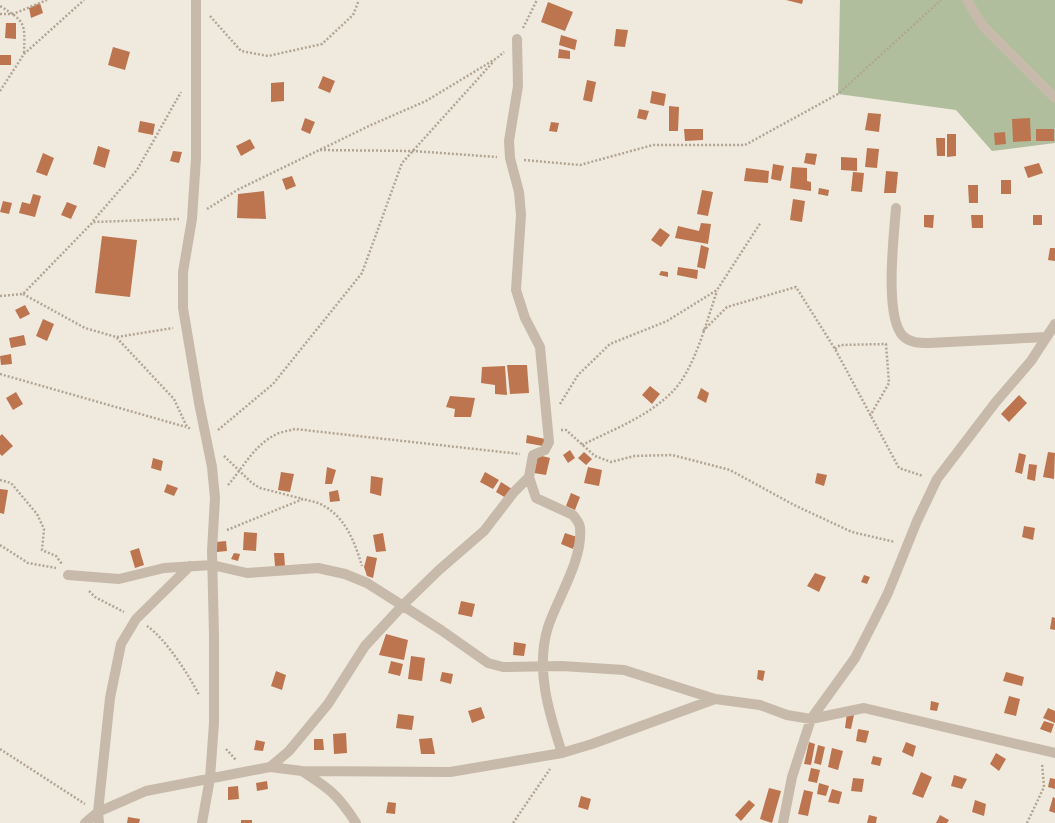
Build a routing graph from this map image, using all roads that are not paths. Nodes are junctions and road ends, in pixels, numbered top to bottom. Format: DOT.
graph roads {
  1 [pos="196,0"];
  2 [pos="967,0"];
  3 [pos="518,39"];
  4 [pos="1055,98"];
  5 [pos="896,208"];
  6 [pos="1055,324"];
  7 [pos="1047,337"];
  8 [pos="529,477"];
  9 [pos="212,565"];
  10 [pos="190,566"];
  11 [pos="68,575"];
  12 [pos="402,606"];
  13 [pos="542,668"];
  14 [pos="715,699"];
  15 [pos="811,719"];
  16 [pos="1055,752"];
  17 [pos="562,753"];
  18 [pos="270,766"];
  19 [pos="302,771"];
  20 [pos="210,778"];
  21 [pos="98,812"];
  22 [pos="85,823"];
  23 [pos="99,823"];
  24 [pos="202,823"];
  25 [pos="356,823"];
  26 [pos="783,823"];
  1 -- 9 [label="street"];
  2 -- 4 [label="street"];
  3 -- 8 [label="street"];
  5 -- 7 [label="street"];
  6 -- 7 [label="street"];
  7 -- 15 [label="street"];
  8 -- 12 [label="street"];
  8 -- 13 [label="street"];
  9 -- 10 [label="street"];
  9 -- 12 [label="street"];
  9 -- 20 [label="street"];
  10 -- 11 [label="street"];
  10 -- 21 [label="street"];
  12 -- 13 [label="street"];
  12 -- 18 [label="street"];
  13 -- 14 [label="street"];
  13 -- 17 [label="street"];
  14 -- 15 [label="street"];
  14 -- 17 [label="street"];
  15 -- 16 [label="street"];
  15 -- 26 [label="street"];
  17 -- 19 [label="street"];
  18 -- 19 [label="street"];
  18 -- 20 [label="street"];
  19 -- 25 [label="street"];
  20 -- 21 [label="street"];
  20 -- 24 [label="street"];
  21 -- 22 [label="street"];
  21 -- 23 [label="street"];
}
